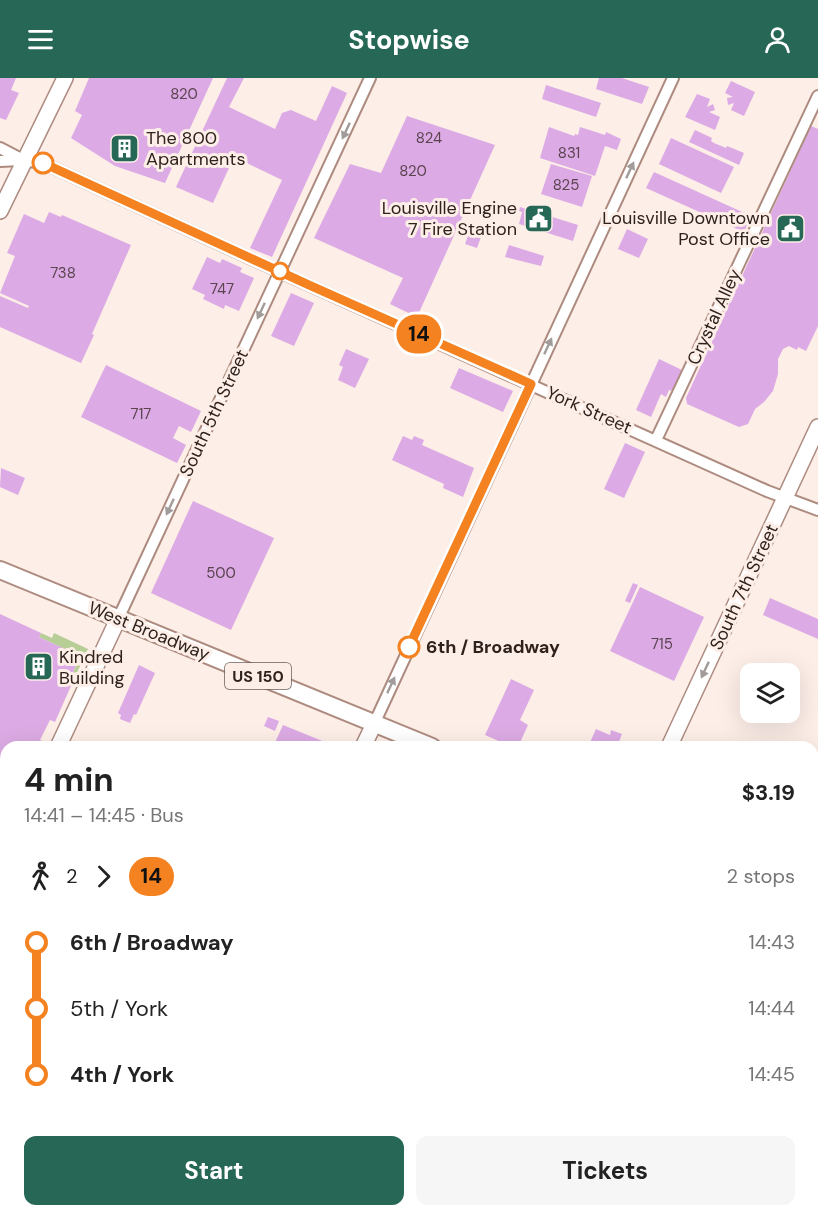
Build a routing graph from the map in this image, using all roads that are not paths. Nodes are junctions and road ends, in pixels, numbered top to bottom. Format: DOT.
graph roads {
  1 [pos="64,78"];
  2 [pos="370,78"];
  3 [pos="673,78"];
  4 [pos="818,96"];
  5 [pos="0,148"];
  6 [pos="23,160"];
  7 [pos="0,161"];
  8 [pos="0,211"];
  9 [pos="280,272"];
  10 [pos="531,384"];
  11 [pos="818,427"];
  12 [pos="656,440"];
  13 [pos="785,497"];
  14 [pos="818,510"];
  15 [pos="0,570"];
  16 [pos="118,619"];
  17 [pos="374,724"];
  18 [pos="61,741"];
  19 [pos="366,741"];
  20 [pos="417,741"];
  21 [pos="672,741"];
  1 -- 6 [label="street"];
  2 -- 9 [label="street, South 5th Street, one-way"];
  10 -- 3 [label="street, one-way"];
  4 -- 12 [label="street, Crystal Alley"];
  5 -- 6 [label="street, York Street"];
  6 -- 7 [label="street"];
  6 -- 8 [label="street"];
  6 -- 9 [label="street, York Street"];
  9 -- 10 [label="street, York Street"];
  9 -- 16 [label="street, South 5th Street, one-way"];
  10 -- 12 [label="street, York Street"];
  17 -- 10 [label="street, one-way"];
  11 -- 13 [label="street, South 7th Street"];
  12 -- 13 [label="street, York Street"];
  13 -- 14 [label="street, York Street"];
  13 -- 21 [label="street, South 7th Street, one-way"];
  15 -- 16 [label="main road, West Broadway / US 150"];
  16 -- 17 [label="main road, West Broadway / US 150"];
  16 -- 18 [label="street, South 5th Street"];
  17 -- 19 [label="street"];
  17 -- 20 [label="main road, West Broadway / US 150"];
}
